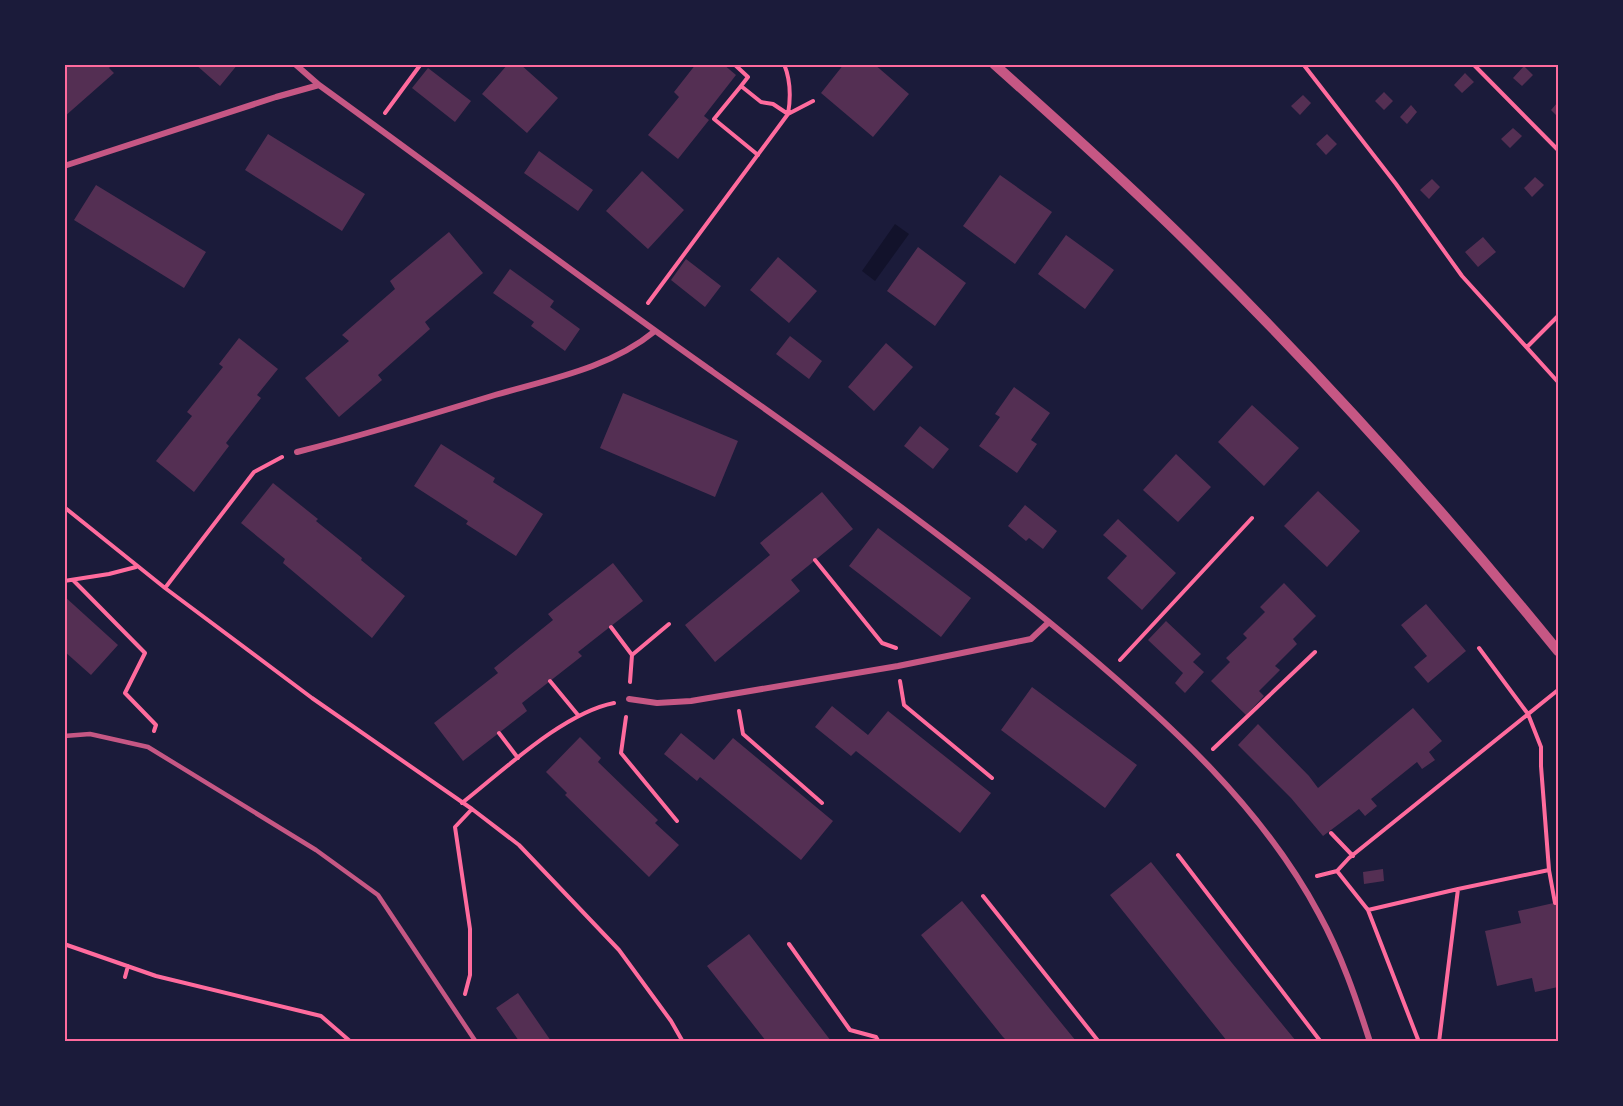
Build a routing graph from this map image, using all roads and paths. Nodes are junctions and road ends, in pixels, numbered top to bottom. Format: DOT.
graph roads {
  1 [pos="295,64"];
  2 [pos="422,64"];
  3 [pos="734,64"];
  4 [pos="784,64"];
  5 [pos="994,64"];
  6 [pos="1304,64"];
  7 [pos="1473,64"];
  8 [pos="320,85"];
  9 [pos="741,86"];
  10 [pos="813,101"];
  11 [pos="788,114"];
  12 [pos="376,126"];
  13 [pos="1558,150"];
  14 [pos="758,155"];
  15 [pos="64,166"];
  16 [pos="1558,316"];
  17 [pos="637,318"];
  18 [pos="655,331"];
  19 [pos="1527,347"];
  20 [pos="1558,382"];
  21 [pos="297,452"];
  22 [pos="64,507"];
  23 [pos="1252,518"];
  24 [pos="815,560"];
  25 [pos="137,567"];
  26 [pos="73,580"];
  27 [pos="64,581"];
  28 [pos="165,588"];
  29 [pos="1049,622"];
  30 [pos="669,624"];
  31 [pos="610,627"];
  32 [pos="1479,648"];
  33 [pos="1558,651"];
  34 [pos="1315,652"];
  35 [pos="632,655"];
  36 [pos="930,660"];
  37 [pos="898,666"];
  38 [pos="1109,672"];
  39 [pos="550,681"];
  40 [pos="1558,690"];
  41 [pos="737,694"];
  42 [pos="629,699"];
  43 [pos="1528,714"];
  44 [pos="578,715"];
  45 [pos="499,733"];
  46 [pos="64,736"];
  47 [pos="148,747"];
  48 [pos="518,758"];
  49 [pos="1202,760"];
  50 [pos="992,778"];
  51 [pos="462,803"];
  52 [pos="822,803"];
  53 [pos="472,809"];
  54 [pos="677,821"];
  55 [pos="1331,833"];
  56 [pos="1178,855"];
  57 [pos="1353,856"];
  58 [pos="1549,870"];
  59 [pos="1458,889"];
  60 [pos="982,896"];
  61 [pos="1555,903"];
  62 [pos="1368,910"];
  63 [pos="789,944"];
  64 [pos="64,945"];
  65 [pos="127,969"];
  66 [pos="125,977"];
  67 [pos="460,1016"];
  68 [pos="351,1041"];
  69 [pos="476,1041"];
  70 [pos="683,1041"];
  71 [pos="879,1041"];
  72 [pos="1099,1041"];
  73 [pos="1320,1041"];
  74 [pos="1370,1041"];
  75 [pos="1419,1041"];
  76 [pos="1439,1041"];
  1 -- 8 [label="street"];
  2 -- 12 [label="path"];
  3 -- 9 [label="path"];
  4 -- 11 [label="path"];
  5 -- 33 [label="street"];
  6 -- 19 [label="path"];
  7 -- 13 [label="path"];
  8 -- 12 [label="street"];
  8 -- 15 [label="street"];
  9 -- 11 [label="path"];
  9 -- 14 [label="path"];
  10 -- 11 [label="path"];
  11 -- 14 [label="path"];
  12 -- 17 [label="street"];
  14 -- 17 [label="path"];
  16 -- 19 [label="path"];
  17 -- 18 [label="street"];
  18 -- 21 [label="street"];
  18 -- 29 [label="street"];
  19 -- 20 [label="path"];
  21 -- 28 [label="path"];
  22 -- 25 [label="path"];
  23 -- 38 [label="path"];
  24 -- 36 [label="path"];
  25 -- 26 [label="path"];
  25 -- 28 [label="path"];
  26 -- 27 [label="path"];
  26 -- 47 [label="path"];
  28 -- 51 [label="path"];
  29 -- 36 [label="street"];
  29 -- 38 [label="street"];
  30 -- 35 [label="path"];
  31 -- 35 [label="path"];
  32 -- 43 [label="path"];
  34 -- 49 [label="path"];
  35 -- 42 [label="path"];
  36 -- 37 [label="street"];
  37 -- 41 [label="street"];
  37 -- 50 [label="path"];
  38 -- 49 [label="street"];
  39 -- 44 [label="path"];
  40 -- 43 [label="path"];
  41 -- 42 [label="street"];
  41 -- 52 [label="path"];
  42 -- 44 [label="path"];
  42 -- 54 [label="path"];
  43 -- 57 [label="path"];
  43 -- 58 [label="path"];
  44 -- 48 [label="path"];
  45 -- 48 [label="path"];
  46 -- 47 [label="lane"];
  47 -- 67 [label="lane"];
  48 -- 51 [label="path"];
  49 -- 74 [label="street"];
  51 -- 53 [label="path"];
  53 -- 67 [label="path"];
  53 -- 70 [label="path"];
  55 -- 57 [label="path"];
  56 -- 73 [label="path"];
  57 -- 62 [label="path"];
  58 -- 59 [label="path"];
  58 -- 61 [label="path"];
  59 -- 62 [label="path"];
  59 -- 76 [label="path"];
  60 -- 72 [label="path"];
  62 -- 75 [label="path"];
  63 -- 71 [label="path"];
  64 -- 65 [label="path"];
  65 -- 66 [label="path"];
  65 -- 68 [label="path"];
  67 -- 69 [label="lane"];
}
